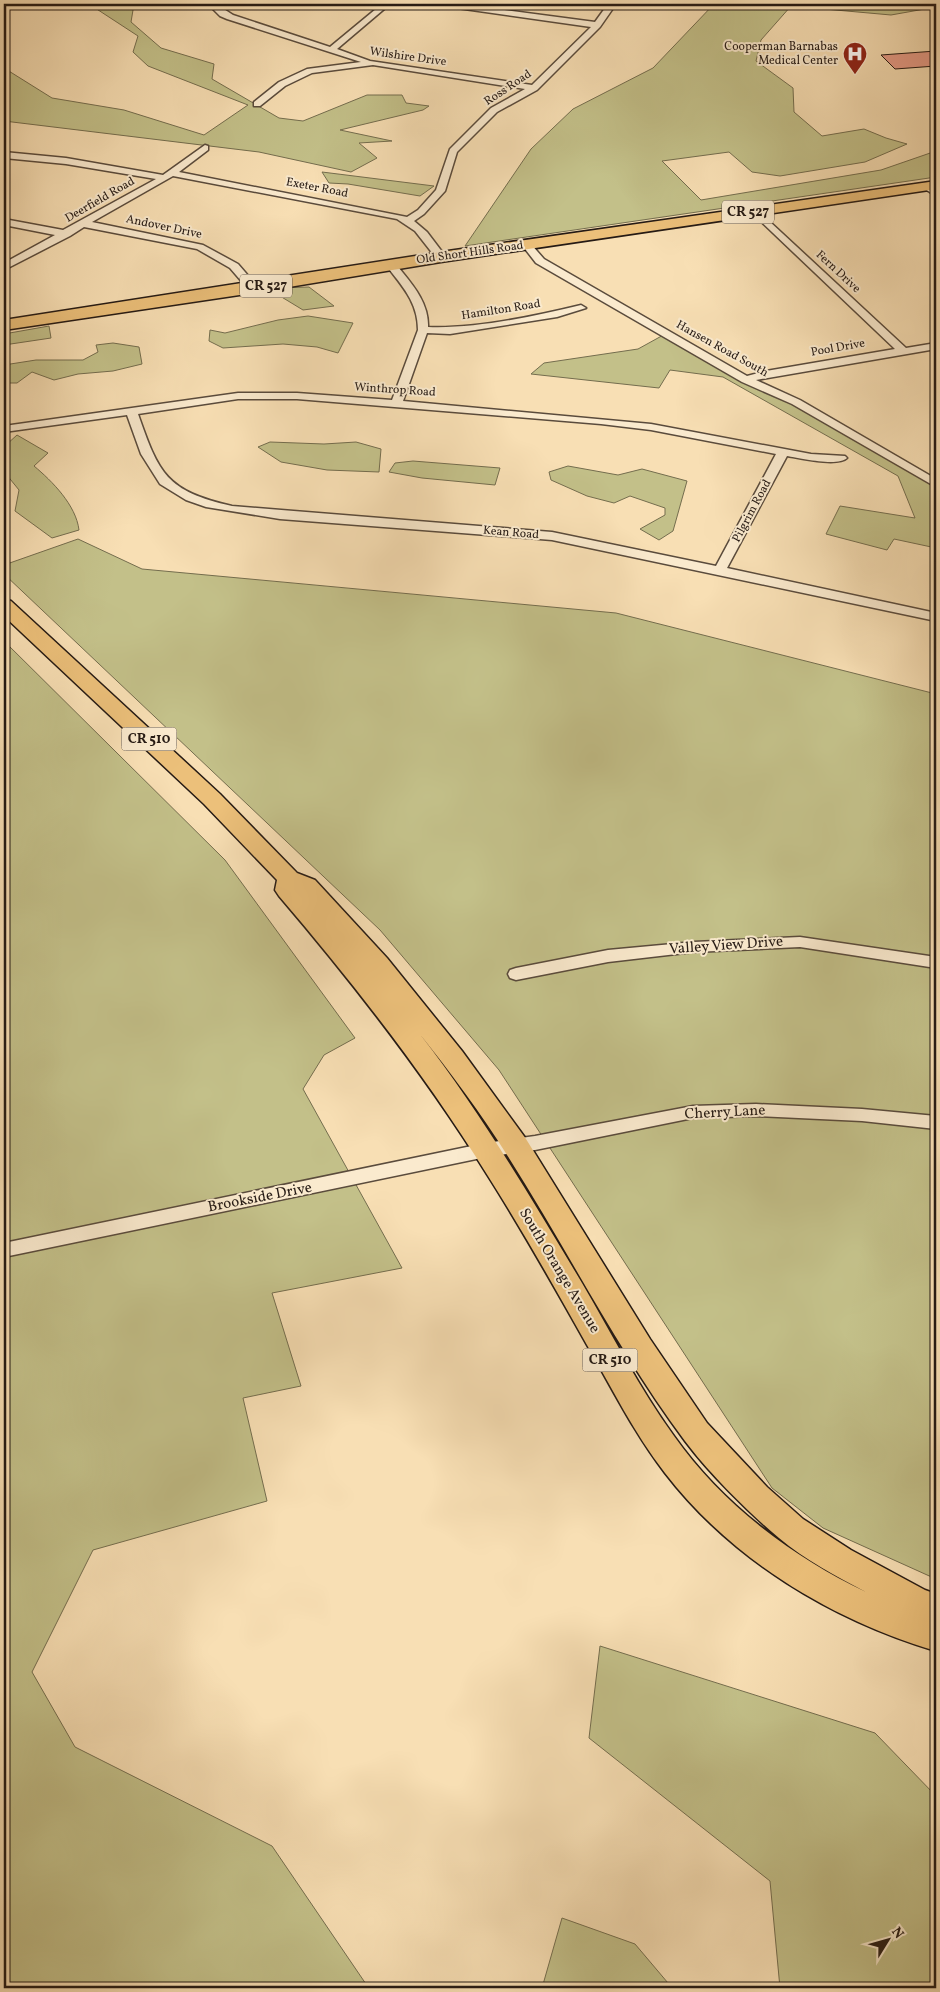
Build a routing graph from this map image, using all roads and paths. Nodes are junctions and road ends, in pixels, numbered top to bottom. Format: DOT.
graph roads {
  1 [pos="212,4"];
  2 [pos="386,4"];
  3 [pos="443,4"];
  4 [pos="612,4"];
  5 [pos="597,25"];
  6 [pos="332,50"];
  7 [pos="373,63"];
  8 [pos="534,88"];
  9 [pos="257,104"];
  10 [pos="205,148"];
  11 [pos="4,155"];
  12 [pos="168,175"];
  13 [pos="934,188"];
  14 [pos="756,211"];
  15 [pos="409,220"];
  16 [pos="4,222"];
  17 [pos="85,224"];
  18 [pos="67,234"];
  19 [pos="527,245"];
  20 [pos="440,257"];
  21 [pos="391,265"];
  22 [pos="4,268"];
  23 [pos="253,288"];
  24 [pos="582,308"];
  25 [pos="4,325"];
  26 [pos="423,330"];
  27 [pos="936,346"];
  28 [pos="903,351"];
  29 [pos="746,380"];
  30 [pos="397,403"];
  31 [pos="131,411"];
  32 [pos="4,429"];
  33 [pos="783,452"];
  34 [pos="841,458"];
  35 [pos="936,484"];
  36 [pos="720,570"];
  37 [pos="4,605"];
  38 [pos="936,617"];
  39 [pos="289,878"];
  40 [pos="936,963"];
  41 [pos="516,974"];
  42 [pos="936,1123"];
  43 [pos="516,1146"];
  44 [pos="486,1150"];
  45 [pos="4,1250"];
  46 [pos="784,1523"];
  47 [pos="763,1547"];
  48 [pos="936,1609"];
  49 [pos="936,1636"];
  1 -- 6 [label="street"];
  2 -- 6 [label="street"];
  3 -- 5 [label="street"];
  4 -- 5 [label="street, Ross Road"];
  5 -- 8 [label="street, Ross Road"];
  6 -- 7 [label="street"];
  7 -- 8 [label="street, Wilshire Drive"];
  7 -- 9 [label="street, Wilshire Drive"];
  8 -- 15 [label="street, Ross Road"];
  10 -- 12 [label="street, Deerfield Road"];
  11 -- 12 [label="street, Exeter Road"];
  12 -- 15 [label="street, Exeter Road"];
  12 -- 17 [label="street, Deerfield Road"];
  13 -- 14 [label="main road, Old Short Hills Road / CR 527"];
  14 -- 19 [label="main road, Old Short Hills Road / CR 527"];
  14 -- 28 [label="street, Fern Drive"];
  15 -- 20 [label="street"];
  16 -- 18 [label="street"];
  17 -- 18 [label="street, Deerfield Road"];
  17 -- 23 [label="street, Andover Drive"];
  18 -- 22 [label="street, Deerfield Road"];
  19 -- 20 [label="main road, Old Short Hills Road / CR 527"];
  19 -- 29 [label="street, Hansen Road South"];
  20 -- 21 [label="main road, Old Short Hills Road / CR 527"];
  21 -- 23 [label="main road, Old Short Hills Road / CR 527"];
  21 -- 26 [label="street"];
  23 -- 25 [label="main road, Old Short Hills Road / CR 527"];
  24 -- 26 [label="street, Hamilton Road"];
  26 -- 30 [label="street"];
  27 -- 28 [label="street, Pool Drive"];
  28 -- 29 [label="street, Pool Drive"];
  29 -- 35 [label="street, Hansen Road South"];
  30 -- 31 [label="street, Winthrop Road"];
  30 -- 33 [label="street, Winthrop Road"];
  31 -- 32 [label="street, Winthrop Road"];
  31 -- 36 [label="street, Kean Road"];
  33 -- 34 [label="street, Winthrop Road"];
  33 -- 36 [label="street, Pilgrim Road"];
  36 -- 38 [label="street, Kean Road"];
  37 -- 39 [label="main road, South Orange Avenue / CR 510"];
  39 -- 43 [label="main road, South Orange Avenue"];
  39 -- 44 [label="main road, South Orange Avenue / CR 510"];
  40 -- 41 [label="street, Valley View Drive"];
  42 -- 43 [label="street, Cherry Lane"];
  43 -- 44 [label="street, Brookside Drive"];
  43 -- 46 [label="main road, South Orange Avenue"];
  44 -- 45 [label="street, Brookside Drive"];
  44 -- 47 [label="main road, South Orange Avenue / CR 510"];
  46 -- 47 [label="main road"];
  46 -- 48 [label="main road, South Orange Avenue"];
  47 -- 49 [label="main road, South Orange Avenue / CR 510"];
}
